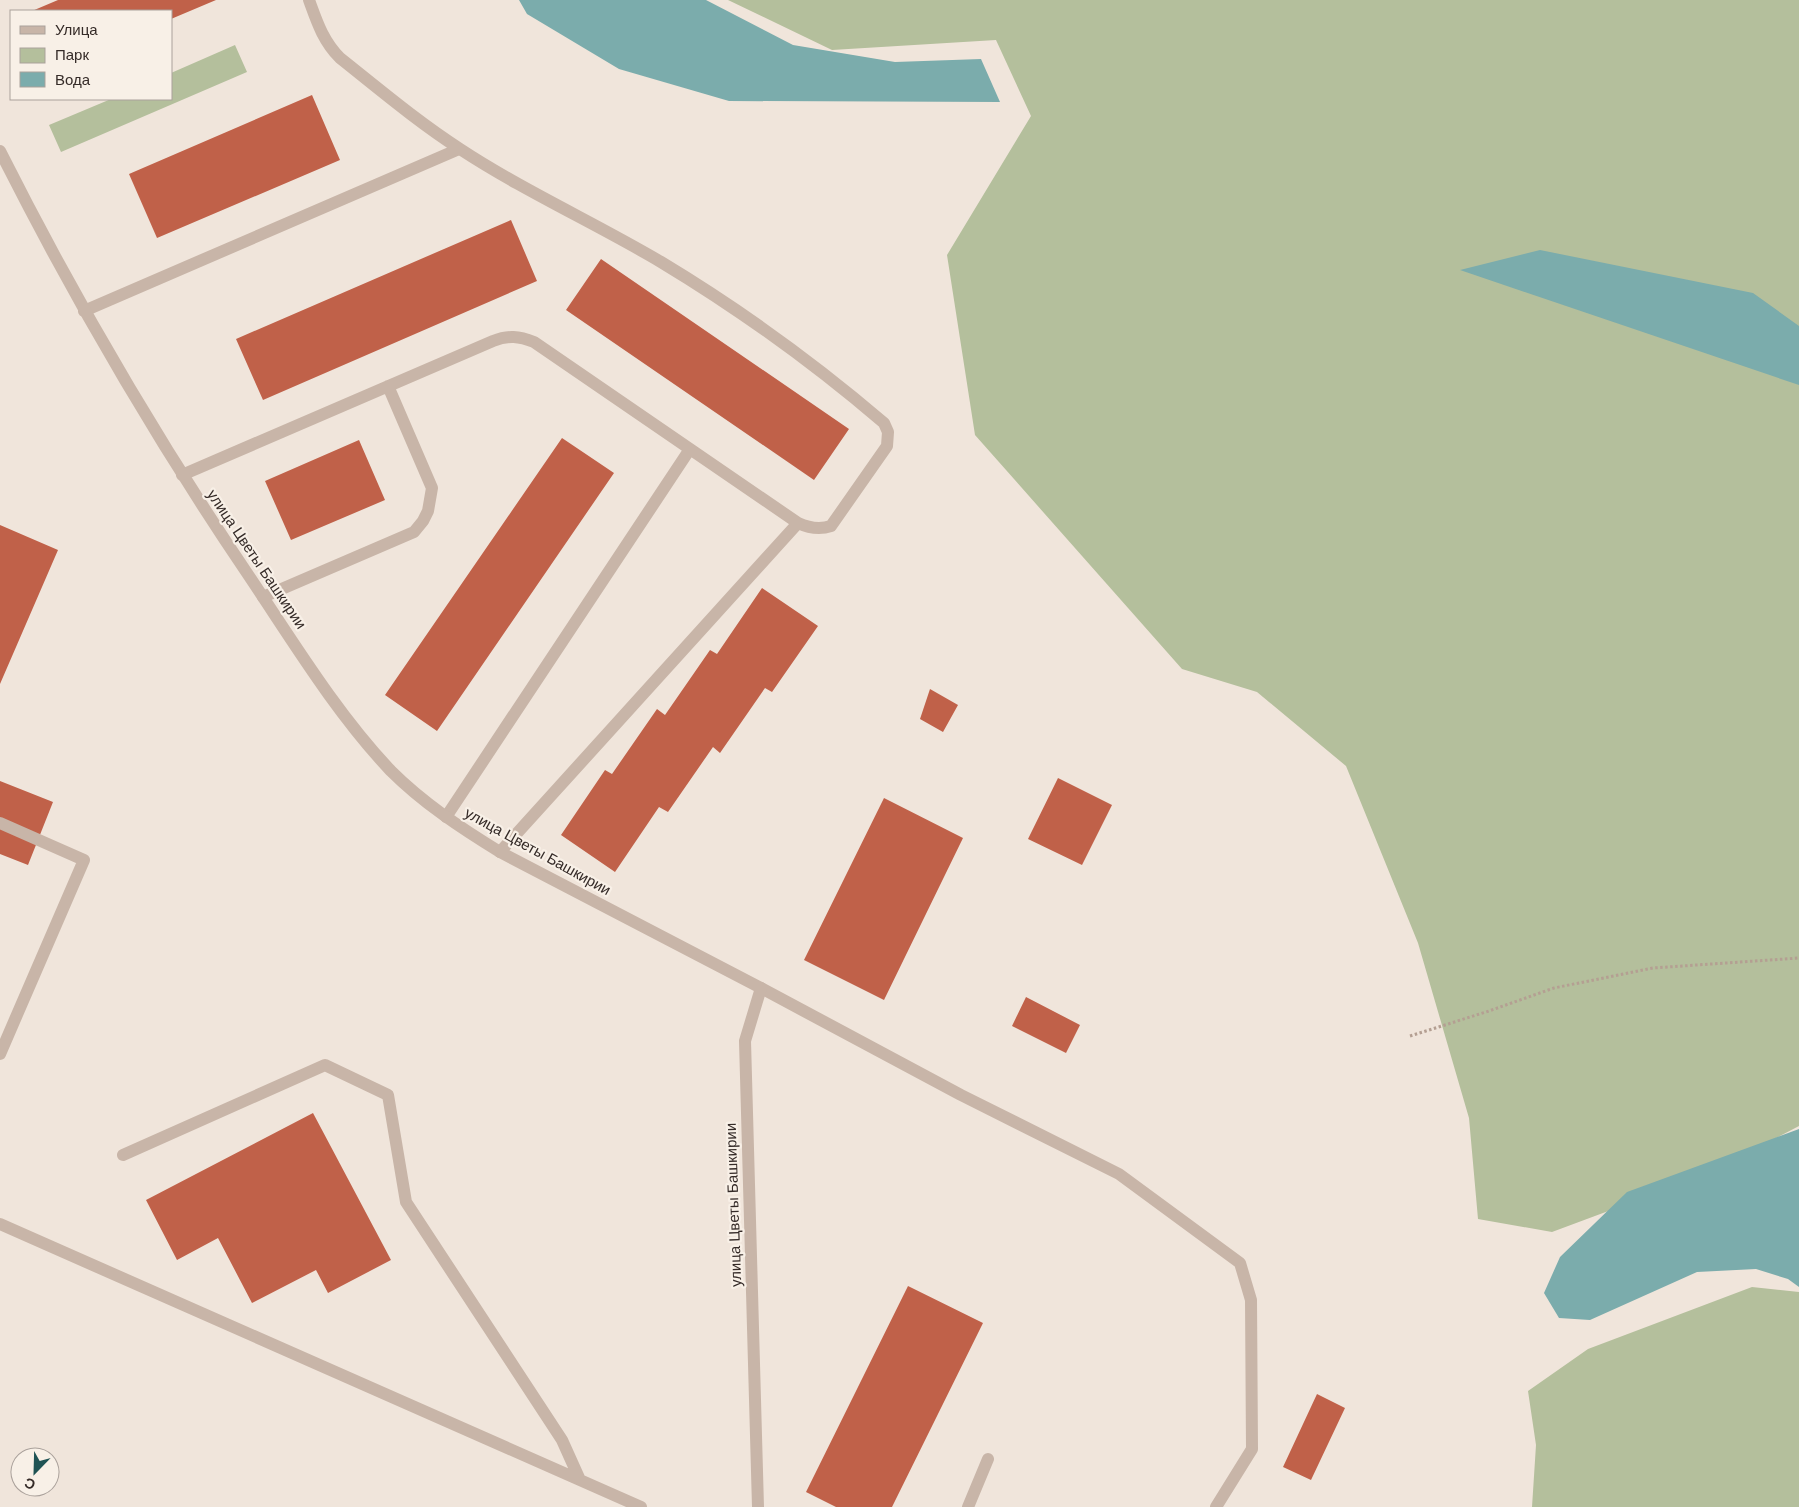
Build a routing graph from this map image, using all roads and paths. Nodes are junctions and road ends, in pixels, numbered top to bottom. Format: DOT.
graph roads {
  1 [pos="309,0"];
  2 [pos="459,149"];
  3 [pos="0,152"];
  4 [pos="84,311"];
  5 [pos="388,386"];
  6 [pos="690,449"];
  7 [pos="182,475"];
  8 [pos="798,523"];
  9 [pos="263,597"];
  10 [pos="446,817"];
  11 [pos="0,823"];
  12 [pos="500,852"];
  13 [pos="1799,958"];
  14 [pos="761,988"];
  15 [pos="1410,1036"];
  16 [pos="0,1054"];
  17 [pos="123,1155"];
  18 [pos="0,1224"];
  19 [pos="988,1459"];
  20 [pos="580,1480"];
  21 [pos="641,1507"];
  22 [pos="758,1507"];
  23 [pos="968,1507"];
  24 [pos="1216,1507"];
  1 -- 2 [label="street"];
  2 -- 4 [label="street"];
  2 -- 8 [label="street"];
  3 -- 4 [label="street, улица Цветы Башкирии"];
  4 -- 7 [label="street, улица Цветы Башкирии"];
  5 -- 6 [label="street"];
  5 -- 7 [label="street"];
  5 -- 9 [label="street"];
  6 -- 8 [label="street"];
  6 -- 10 [label="street"];
  7 -- 9 [label="street, улица Цветы Башкирии"];
  8 -- 12 [label="street"];
  9 -- 10 [label="street, улица Цветы Башкирии"];
  10 -- 12 [label="street, улица Цветы Башкирии"];
  11 -- 16 [label="street"];
  12 -- 14 [label="street, улица Цветы Башкирии"];
  13 -- 15 [label="path"];
  14 -- 22 [label="street, улица Цветы Башкирии"];
  14 -- 24 [label="street"];
  17 -- 20 [label="street"];
  18 -- 20 [label="street"];
  19 -- 23 [label="street"];
  20 -- 21 [label="street"];
}
